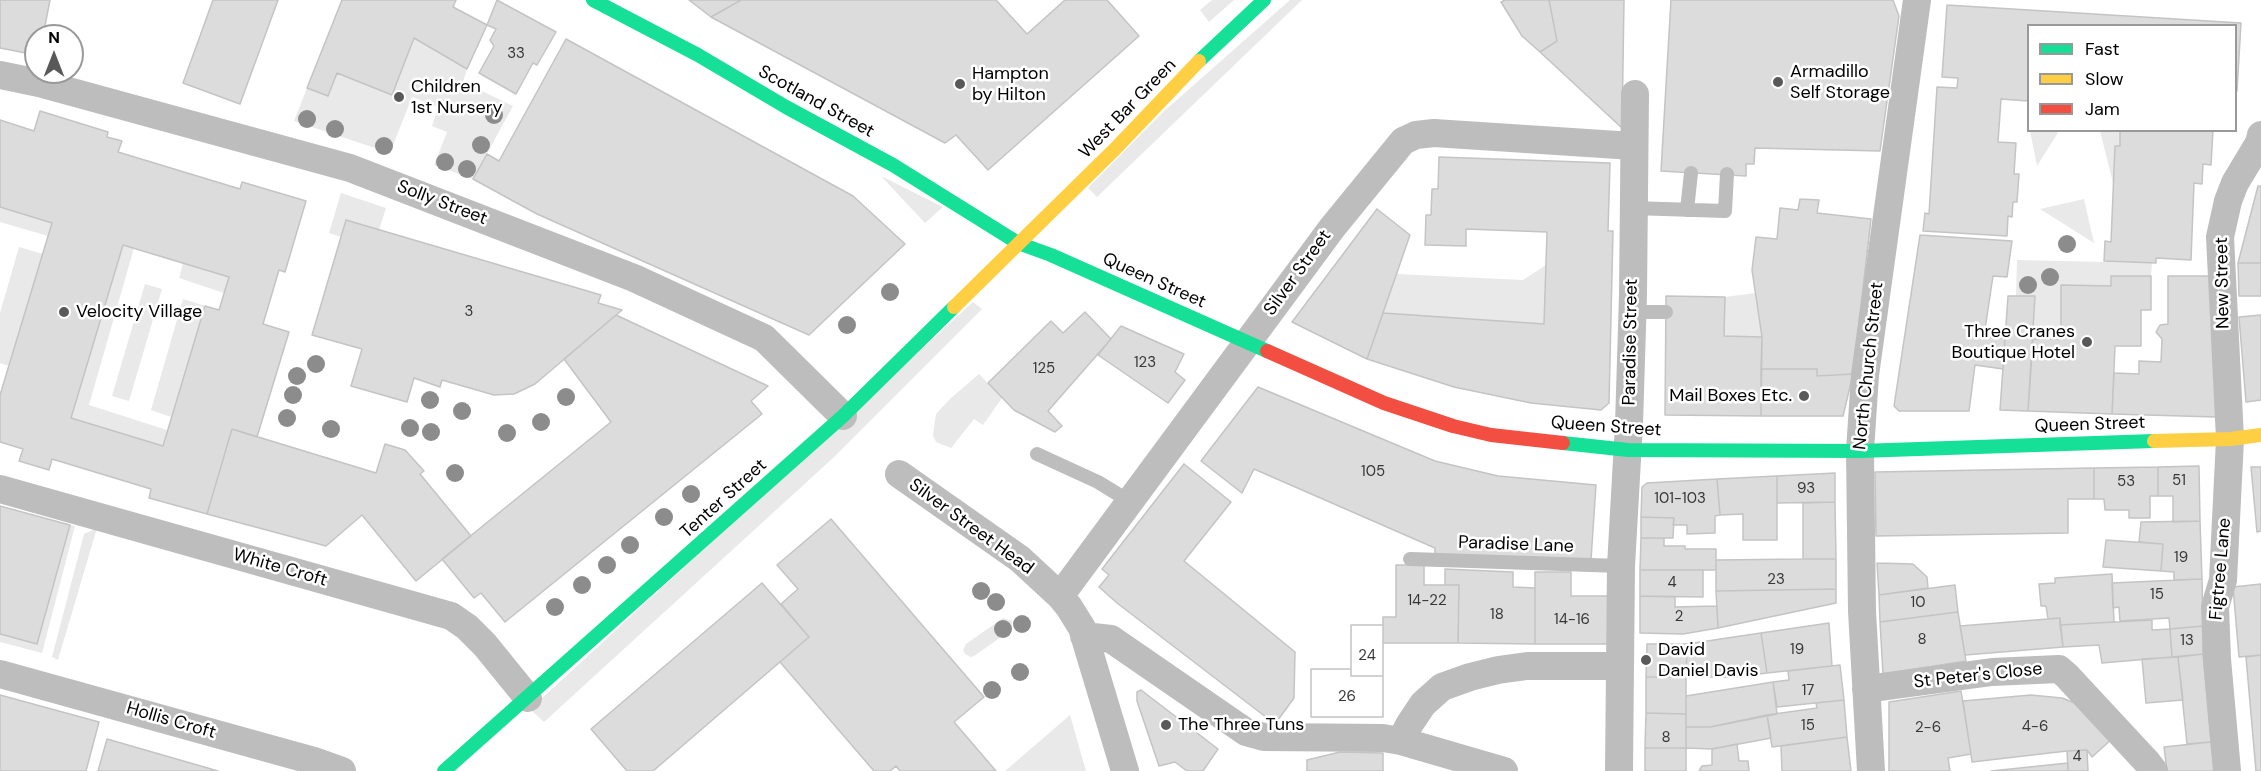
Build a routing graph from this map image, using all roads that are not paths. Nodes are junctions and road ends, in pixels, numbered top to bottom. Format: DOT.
graph roads {
  1 [pos="593,0"];
  2 [pos="1264,0"];
  3 [pos="1917,0"];
  4 [pos="0,75"];
  5 [pos="1635,93"];
  6 [pos="2261,135"];
  7 [pos="1633,146"];
  8 [pos="1690,173"];
  9 [pos="1728,174"];
  10 [pos="1633,208"];
  11 [pos="1687,210"];
  12 [pos="1018,243"];
  13 [pos="1632,312"];
  14 [pos="1666,312"];
  15 [pos="1247,342"];
  16 [pos="843,416"];
  17 [pos="2261,435"];
  18 [pos="2230,439"];
  19 [pos="1628,450"];
  20 [pos="1860,451"];
  21 [pos="1037,454"];
  22 [pos="899,474"];
  23 [pos="0,489"];
  24 [pos="1129,501"];
  25 [pos="1410,559"];
  26 [pos="1621,566"];
  27 [pos="1060,596"];
  28 [pos="1084,636"];
  29 [pos="1620,666"];
  30 [pos="8,680"];
  31 [pos="1866,689"];
  32 [pos="528,698"];
  33 [pos="1401,741"];
  34 [pos="342,771"];
  35 [pos="444,771"];
  36 [pos="1125,771"];
  37 [pos="1504,771"];
  38 [pos="1619,771"];
  39 [pos="1871,771"];
  40 [pos="2154,771"];
  41 [pos="2227,771"];
  1 -- 12 [label="street, Scotland Street"];
  2 -- 12 [label="street, West Bar Green"];
  3 -- 20 [label="street, North Church Street"];
  4 -- 16 [label="street, Solly Street"];
  5 -- 7 [label="street, Paradise Street"];
  6 -- 18 [label="street, New Street"];
  7 -- 10 [label="street, Paradise Street"];
  7 -- 15 [label="street, Silver Street"];
  8 -- 11 [label="lane"];
  9 -- 11 [label="lane"];
  10 -- 11 [label="lane"];
  10 -- 13 [label="street, Paradise Street"];
  12 -- 15 [label="street, Queen Street"];
  12 -- 16 [label="street, Tenter Street"];
  13 -- 14 [label="lane"];
  13 -- 19 [label="street, Paradise Street"];
  15 -- 19 [label="street, Queen Street"];
  15 -- 24 [label="street, Silver Street"];
  16 -- 32 [label="street, Tenter Street"];
  17 -- 18 [label="street, Queen Street"];
  18 -- 20 [label="street, Queen Street"];
  18 -- 41 [label="street, Figtree Lane"];
  19 -- 20 [label="street, Queen Street"];
  19 -- 26 [label="street, Paradise Street"];
  20 -- 31 [label="street, North Church Street"];
  21 -- 24 [label="lane"];
  22 -- 27 [label="street, Silver Street Head"];
  23 -- 32 [label="street, White Croft"];
  24 -- 27 [label="street, Silver Street"];
  25 -- 26 [label="lane, Paradise Lane"];
  26 -- 29 [label="street, Paradise Street"];
  27 -- 28 [label="street, Silver Street Head"];
  28 -- 33 [label="street"];
  28 -- 36 [label="street, Silver Street Head"];
  29 -- 33 [label="street"];
  29 -- 38 [label="street, Paradise Street"];
  30 -- 34 [label="street, Hollis Croft"];
  31 -- 39 [label="street, North Church Street"];
  31 -- 40 [label="street, St Peter's Close"];
  32 -- 35 [label="street, Tenter Street"];
  33 -- 37 [label="street"];
}
